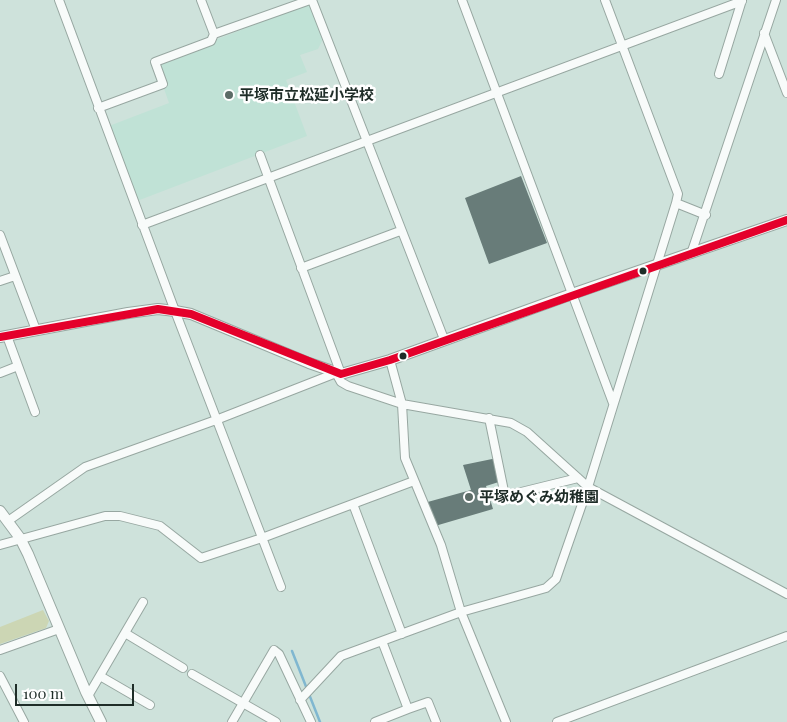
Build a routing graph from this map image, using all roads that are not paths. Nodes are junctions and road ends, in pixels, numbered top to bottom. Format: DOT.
graph roads {
  1 [pos="59,0"];
  2 [pos="201,0"];
  3 [pos="311,0"];
  4 [pos="462,0"];
  5 [pos="605,0"];
  6 [pos="776,0"];
  7 [pos="742,1"];
  8 [pos="764,33"];
  9 [pos="214,34"];
  10 [pos="623,46"];
  11 [pos="719,74"];
  12 [pos="787,93"];
  13 [pos="497,94"];
  14 [pos="98,108"];
  15 [pos="366,142"];
  16 [pos="260,155"];
  17 [pos="268,178"];
  18 [pos="676,203"];
  19 [pos="706,215"];
  20 [pos="787,220"];
  21 [pos="142,226"];
  22 [pos="400,231"];
  23 [pos="0,235"];
  24 [pos="691,254"];
  25 [pos="656,266"];
  26 [pos="301,268"];
  27 [pos="15,276"];
  28 [pos="0,281"];
  29 [pos="572,294"];
  30 [pos="175,311"];
  31 [pos="36,330"];
  32 [pos="4,336"];
  33 [pos="444,340"];
  34 [pos="390,360"];
  35 [pos="18,366"];
  36 [pos="0,373"];
  37 [pos="339,374"];
  38 [pos="613,403"];
  39 [pos="402,404"];
  40 [pos="35,412"];
  41 [pos="489,418"];
  42 [pos="216,420"];
  43 [pos="578,478"];
  44 [pos="414,481"];
  45 [pos="588,487"];
  46 [pos="353,504"];
  47 [pos="0,511"];
  48 [pos="8,521"];
  49 [pos="20,538"];
  50 [pos="262,538"];
  51 [pos="0,545"];
  52 [pos="281,587"];
  53 [pos="787,594"];
  54 [pos="143,602"];
  55 [pos="461,612"];
  56 [pos="59,630"];
  57 [pos="125,634"];
  58 [pos="402,634"];
  59 [pos="787,636"];
  60 [pos="382,641"];
  61 [pos="0,650"];
  62 [pos="183,668"];
  63 [pos="192,674"];
  64 [pos="0,676"];
  65 [pos="100,676"];
  66 [pos="8,692"];
  67 [pos="0,695"];
  68 [pos="88,696"];
  69 [pos="300,700"];
  70 [pos="243,703"];
  71 [pos="150,705"];
  72 [pos="408,709"];
  73 [pos="392,719"];
  74 [pos="24,722"];
  75 [pos="101,722"];
  76 [pos="232,722"];
  77 [pos="276,722"];
  78 [pos="311,722"];
  79 [pos="375,722"];
  80 [pos="436,722"];
  81 [pos="506,722"];
  82 [pos="557,722"];
  1 -- 14 [label="street"];
  2 -- 9 [label="street"];
  3 -- 9 [label="street"];
  3 -- 15 [label="street"];
  4 -- 13 [label="street"];
  5 -- 10 [label="street"];
  6 -- 8 [label="street"];
  7 -- 10 [label="street"];
  7 -- 11 [label="street"];
  8 -- 12 [label="street"];
  8 -- 19 [label="street"];
  9 -- 14 [label="street"];
  10 -- 13 [label="street"];
  10 -- 18 [label="street"];
  13 -- 15 [label="street"];
  13 -- 29 [label="street"];
  14 -- 21 [label="street"];
  15 -- 17 [label="street"];
  15 -- 22 [label="street"];
  16 -- 17 [label="street"];
  17 -- 21 [label="street"];
  17 -- 26 [label="street"];
  18 -- 19 [label="street"];
  18 -- 25 [label="street"];
  19 -- 24 [label="street"];
  20 -- 24 [label="street"];
  21 -- 30 [label="street"];
  22 -- 26 [label="street"];
  22 -- 33 [label="street"];
  23 -- 27 [label="street"];
  24 -- 25 [label="street"];
  25 -- 29 [label="street"];
  25 -- 38 [label="street"];
  26 -- 37 [label="street"];
  27 -- 28 [label="street"];
  27 -- 31 [label="street"];
  29 -- 33 [label="street"];
  29 -- 38 [label="street"];
  30 -- 31 [label="street"];
  30 -- 37 [label="street"];
  30 -- 42 [label="street"];
  31 -- 32 [label="street"];
  32 -- 35 [label="street"];
  33 -- 34 [label="street"];
  34 -- 37 [label="street"];
  34 -- 39 [label="street"];
  35 -- 36 [label="street"];
  35 -- 40 [label="street"];
  37 -- 39 [label="street"];
  37 -- 42 [label="street"];
  38 -- 45 [label="street"];
  39 -- 41 [label="street"];
  39 -- 44 [label="street"];
  41 -- 43 [label="street"];
  41 -- 43 [label="street"];
  42 -- 48 [label="street"];
  42 -- 50 [label="street"];
  43 -- 45 [label="street"];
  44 -- 46 [label="street"];
  44 -- 55 [label="street"];
  45 -- 53 [label="street"];
  45 -- 55 [label="street"];
  46 -- 50 [label="street"];
  46 -- 58 [label="street"];
  47 -- 48 [label="street"];
  48 -- 49 [label="street"];
  49 -- 50 [label="street"];
  49 -- 51 [label="street"];
  49 -- 56 [label="street"];
  50 -- 52 [label="street"];
  54 -- 57 [label="street"];
  55 -- 58 [label="street"];
  55 -- 81 [label="street"];
  56 -- 61 [label="street"];
  56 -- 68 [label="street"];
  57 -- 62 [label="street"];
  57 -- 65 [label="street"];
  58 -- 60 [label="street"];
  59 -- 82 [label="street"];
  60 -- 69 [label="street"];
  60 -- 72 [label="street"];
  63 -- 70 [label="street"];
  64 -- 66 [label="street"];
  65 -- 68 [label="street"];
  65 -- 71 [label="street"];
  66 -- 67 [label="street"];
  66 -- 74 [label="street"];
  68 -- 75 [label="street"];
  69 -- 70 [label="street"];
  69 -- 78 [label="street"];
  70 -- 76 [label="street"];
  70 -- 77 [label="street"];
  72 -- 73 [label="street"];
  72 -- 80 [label="street"];
  73 -- 79 [label="street"];
}
